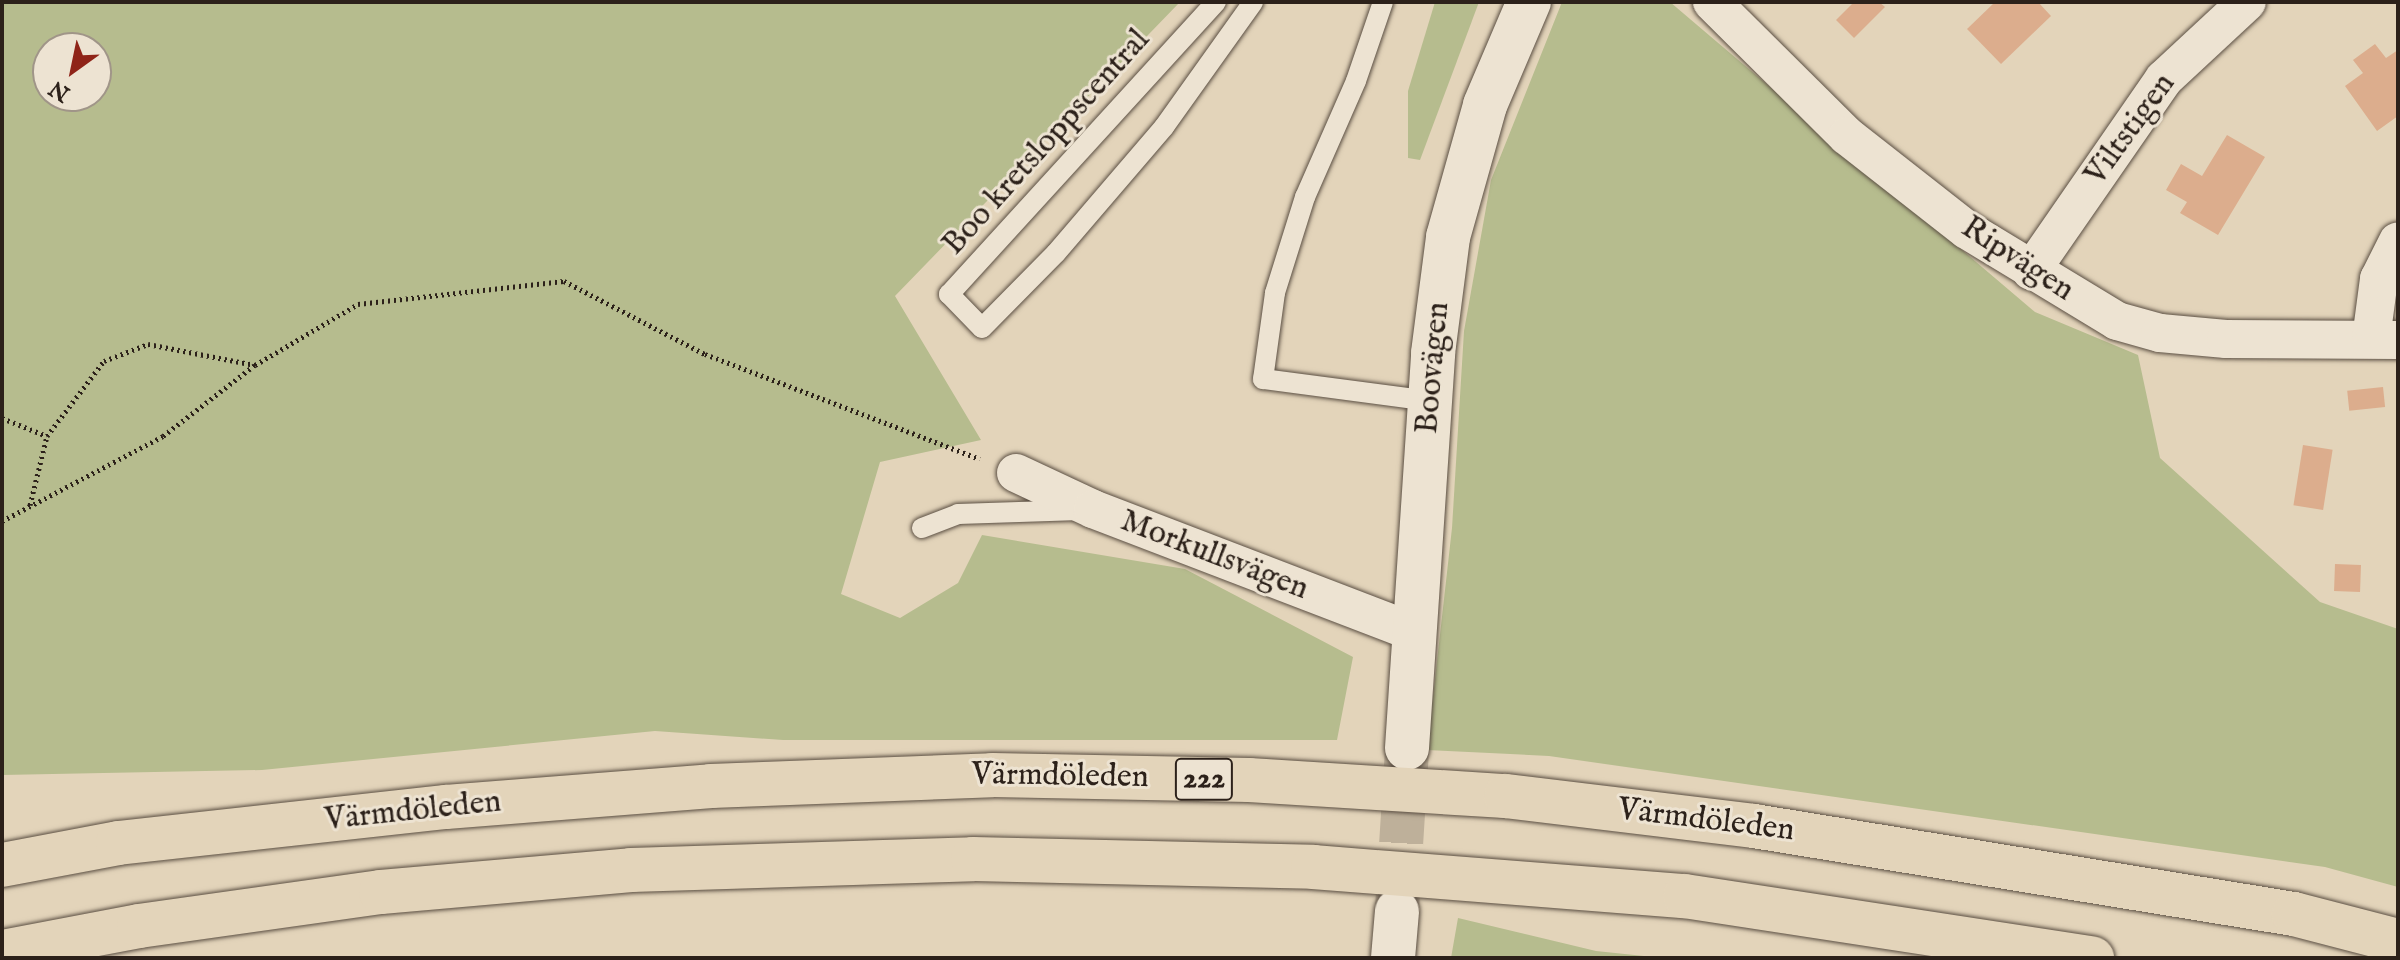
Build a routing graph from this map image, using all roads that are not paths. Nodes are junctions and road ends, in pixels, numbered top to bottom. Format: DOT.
graph roads {
  1 [pos="1216,2"];
  2 [pos="1253,2"];
  3 [pos="1383,2"];
  4 [pos="1529,2"];
  5 [pos="1712,2"];
  6 [pos="2247,2"];
  7 [pos="2398,241"];
  8 [pos="2031,271"];
  9 [pos="2385,340"];
  10 [pos="1430,401"];
  11 [pos="1016,473"];
  12 [pos="1093,509"];
  13 [pos="922,528"];
  14 [pos="1414,632"];
  15 [pos="1407,748"];
  16 [pos="2,865"];
  17 [pos="1397,911"];
  18 [pos="2398,941"];
  19 [pos="2,952"];
  20 [pos="1393,958"];
  21 [pos="2092,958"];
  1 -- 2 [label="lane, Boo kretsloppscentral"];
  3 -- 10 [label="lane"];
  4 -- 10 [label="street, Boovägen"];
  5 -- 8 [label="street, Ripvägen"];
  6 -- 8 [label="street, Viltstigen"];
  7 -- 9 [label="street"];
  8 -- 9 [label="street, Ripvägen"];
  10 -- 14 [label="street, Boovägen"];
  11 -- 12 [label="street, Morkullsvägen"];
  12 -- 13 [label="lane"];
  12 -- 14 [label="street, Morkullsvägen"];
  14 -- 15 [label="street, Boovägen"];
  16 -- 18 [label="highway, Värmdöleden / 222"];
  17 -- 20 [label="street"];
  19 -- 21 [label="highway"];
}
